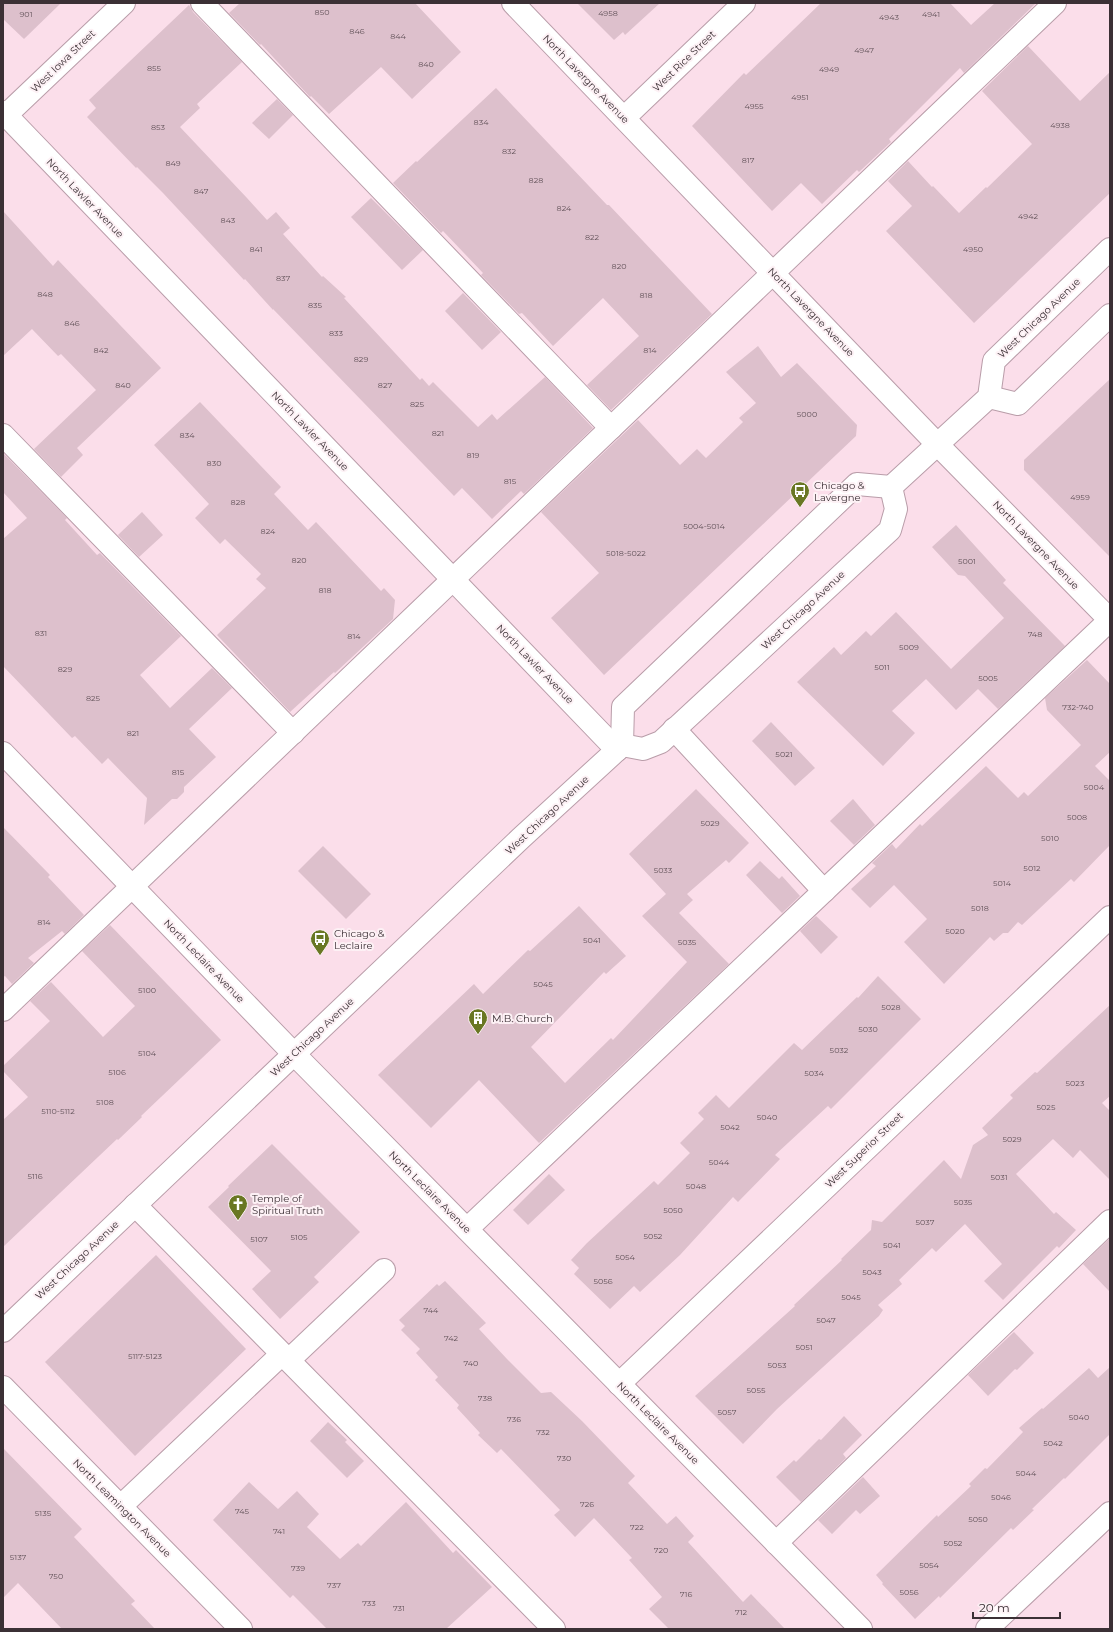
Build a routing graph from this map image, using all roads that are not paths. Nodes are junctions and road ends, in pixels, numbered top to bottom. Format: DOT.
graph roads {
  1 [pos="124,3"];
  2 [pos="202,3"];
  3 [pos="513,3"];
  4 [pos="744,3"];
  5 [pos="1055,3"];
  6 [pos="4,115"];
  7 [pos="624,118"];
  8 [pos="1110,249"];
  9 [pos="773,273"];
  10 [pos="1110,314"];
  11 [pos="990,397"];
  12 [pos="611,428"];
  13 [pos="3,435"];
  14 [pos="938,445"];
  15 [pos="891,487"];
  16 [pos="453,580"];
  17 [pos="1110,620"];
  18 [pos="674,729"];
  19 [pos="293,733"];
  20 [pos="619,748"];
  21 [pos="3,753"];
  22 [pos="132,887"];
  23 [pos="824,891"];
  24 [pos="1110,917"];
  25 [pos="3,1010"];
  26 [pos="294,1054"];
  27 [pos="135,1205"];
  28 [pos="1110,1221"];
  29 [pos="467,1229"];
  30 [pos="384,1270"];
  31 [pos="3,1330"];
  32 [pos="286,1357"];
  33 [pos="619,1384"];
  34 [pos="3,1387"];
  35 [pos="121,1506"];
  36 [pos="1110,1513"];
  37 [pos="776,1543"];
  38 [pos="241,1629"];
  39 [pos="554,1629"];
  40 [pos="861,1629"];
  41 [pos="987,1629"];
  1 -- 6 [label="street, West Iowa Street"];
  2 -- 12 [label="street"];
  3 -- 7 [label="street, North Lavergne Avenue"];
  4 -- 7 [label="street, West Rice Street"];
  5 -- 9 [label="street"];
  6 -- 16 [label="street, North Lawler Avenue"];
  7 -- 9 [label="street, North Lavergne Avenue"];
  8 -- 11 [label="street, West Chicago Avenue"];
  9 -- 12 [label="street"];
  9 -- 14 [label="street, North Lavergne Avenue"];
  10 -- 11 [label="street"];
  11 -- 14 [label="street"];
  12 -- 16 [label="street"];
  13 -- 19 [label="street"];
  14 -- 15 [label="street"];
  14 -- 17 [label="street, North Lavergne Avenue"];
  15 -- 18 [label="street, West Chicago Avenue"];
  15 -- 20 [label="street"];
  16 -- 19 [label="street"];
  16 -- 20 [label="street, North Lawler Avenue"];
  17 -- 23 [label="street"];
  18 -- 20 [label="street, West Chicago Avenue"];
  18 -- 23 [label="street"];
  19 -- 22 [label="street"];
  20 -- 26 [label="street, West Chicago Avenue"];
  21 -- 22 [label="street, North Leclaire Avenue"];
  22 -- 25 [label="street"];
  22 -- 26 [label="street, North Leclaire Avenue"];
  23 -- 29 [label="street"];
  24 -- 33 [label="street, West Superior Street"];
  26 -- 27 [label="street, West Chicago Avenue"];
  26 -- 29 [label="street, North Leclaire Avenue"];
  27 -- 31 [label="street, West Chicago Avenue"];
  27 -- 32 [label="street"];
  28 -- 37 [label="street"];
  29 -- 33 [label="street, North Leclaire Avenue"];
  30 -- 32 [label="street"];
  32 -- 35 [label="street"];
  32 -- 39 [label="street"];
  33 -- 37 [label="street, North Leclaire Avenue"];
  34 -- 35 [label="street, North Leamington Avenue"];
  35 -- 38 [label="street, North Leamington Avenue"];
  36 -- 41 [label="street"];
  37 -- 40 [label="street, North Leclaire Avenue"];
}
